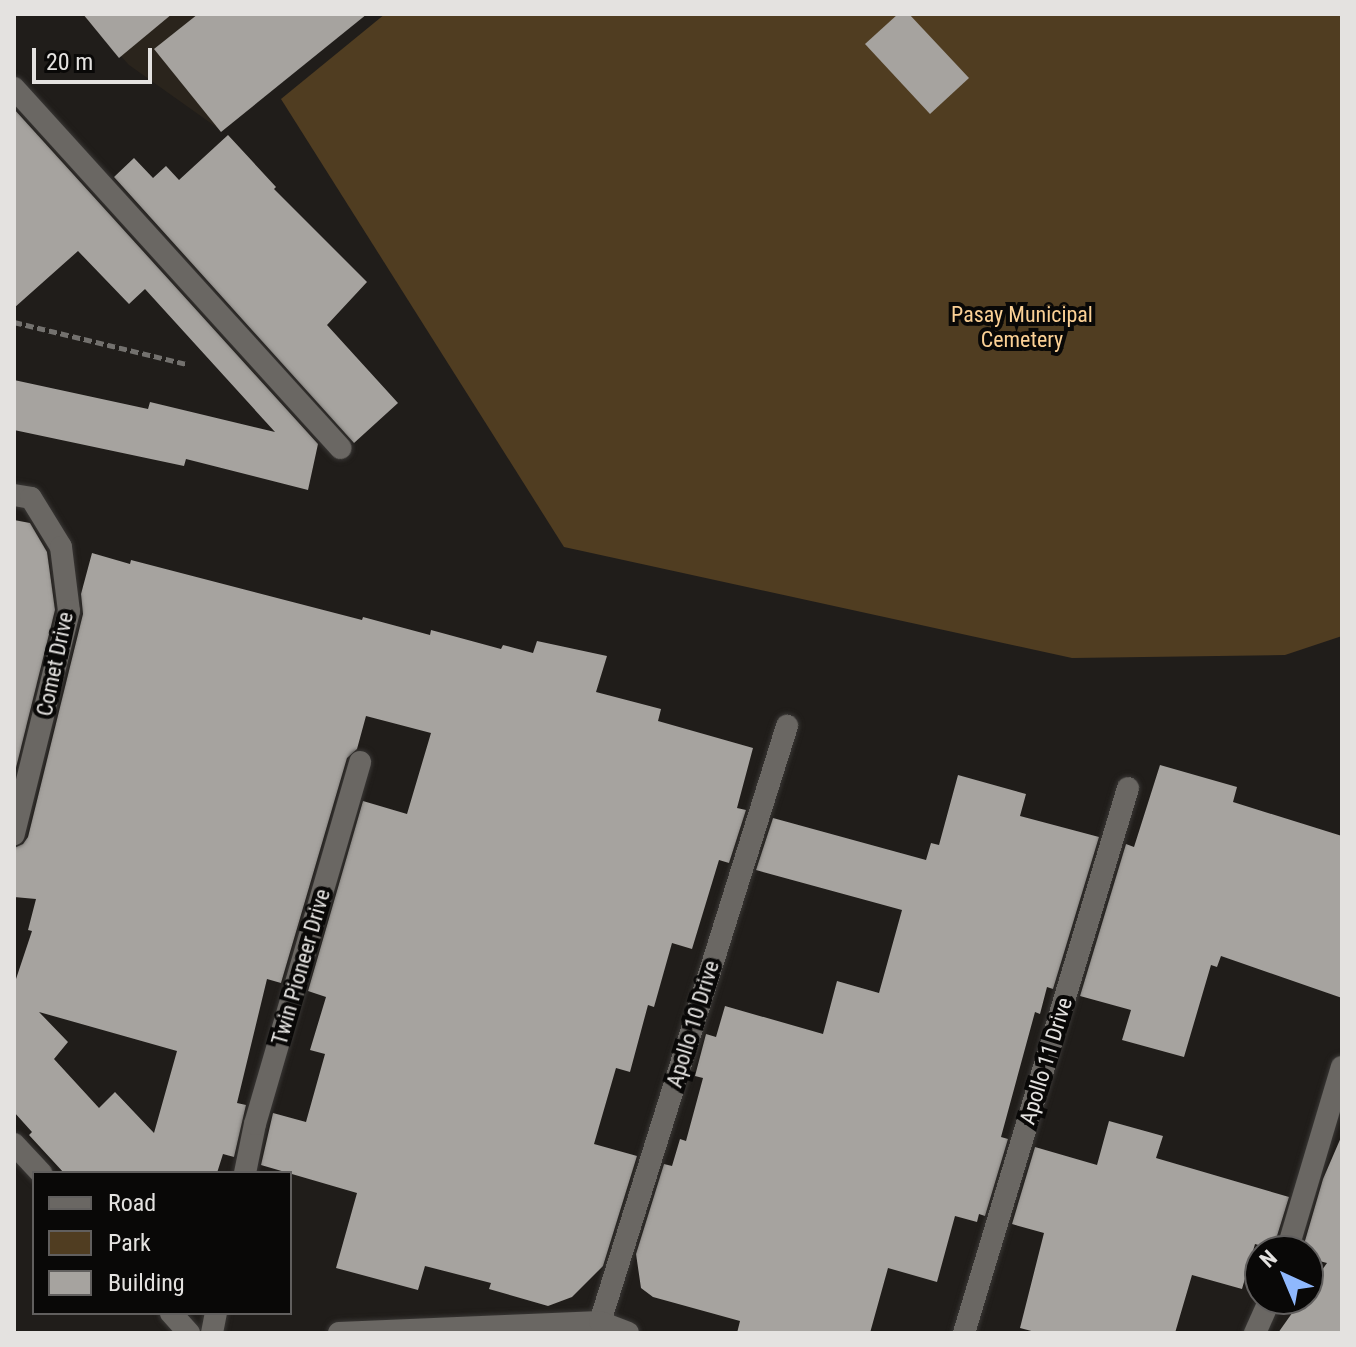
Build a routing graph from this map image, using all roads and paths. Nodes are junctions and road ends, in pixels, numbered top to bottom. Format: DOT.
graph roads {
  1 [pos="14,88"];
  2 [pos="14,322"];
  3 [pos="186,364"];
  4 [pos="341,448"];
  5 [pos="23,496"];
  6 [pos="787,726"];
  7 [pos="360,762"];
  8 [pos="1128,788"];
  9 [pos="14,834"];
  10 [pos="1342,1067"];
  11 [pos="14,1144"];
  12 [pos="39,1171"];
  13 [pos="245,1171"];
  14 [pos="1292,1235"];
  15 [pos="173,1315"];
  16 [pos="600,1322"];
  17 [pos="189,1333"];
  18 [pos="339,1333"];
  19 [pos="628,1333"];
  20 [pos="964,1333"];
  1 -- 4 [label="street"];
  2 -- 3 [label="path"];
  5 -- 9 [label="street, Comet Drive"];
  6 -- 16 [label="street, Apollo 10 Drive"];
  7 -- 13 [label="street, Twin Pioneer Drive"];
  8 -- 20 [label="street, Apollo 11 Drive"];
  10 -- 14 [label="street"];
  11 -- 12 [label="street"];
  15 -- 17 [label="street"];
  16 -- 18 [label="street"];
  16 -- 19 [label="street"];
}
